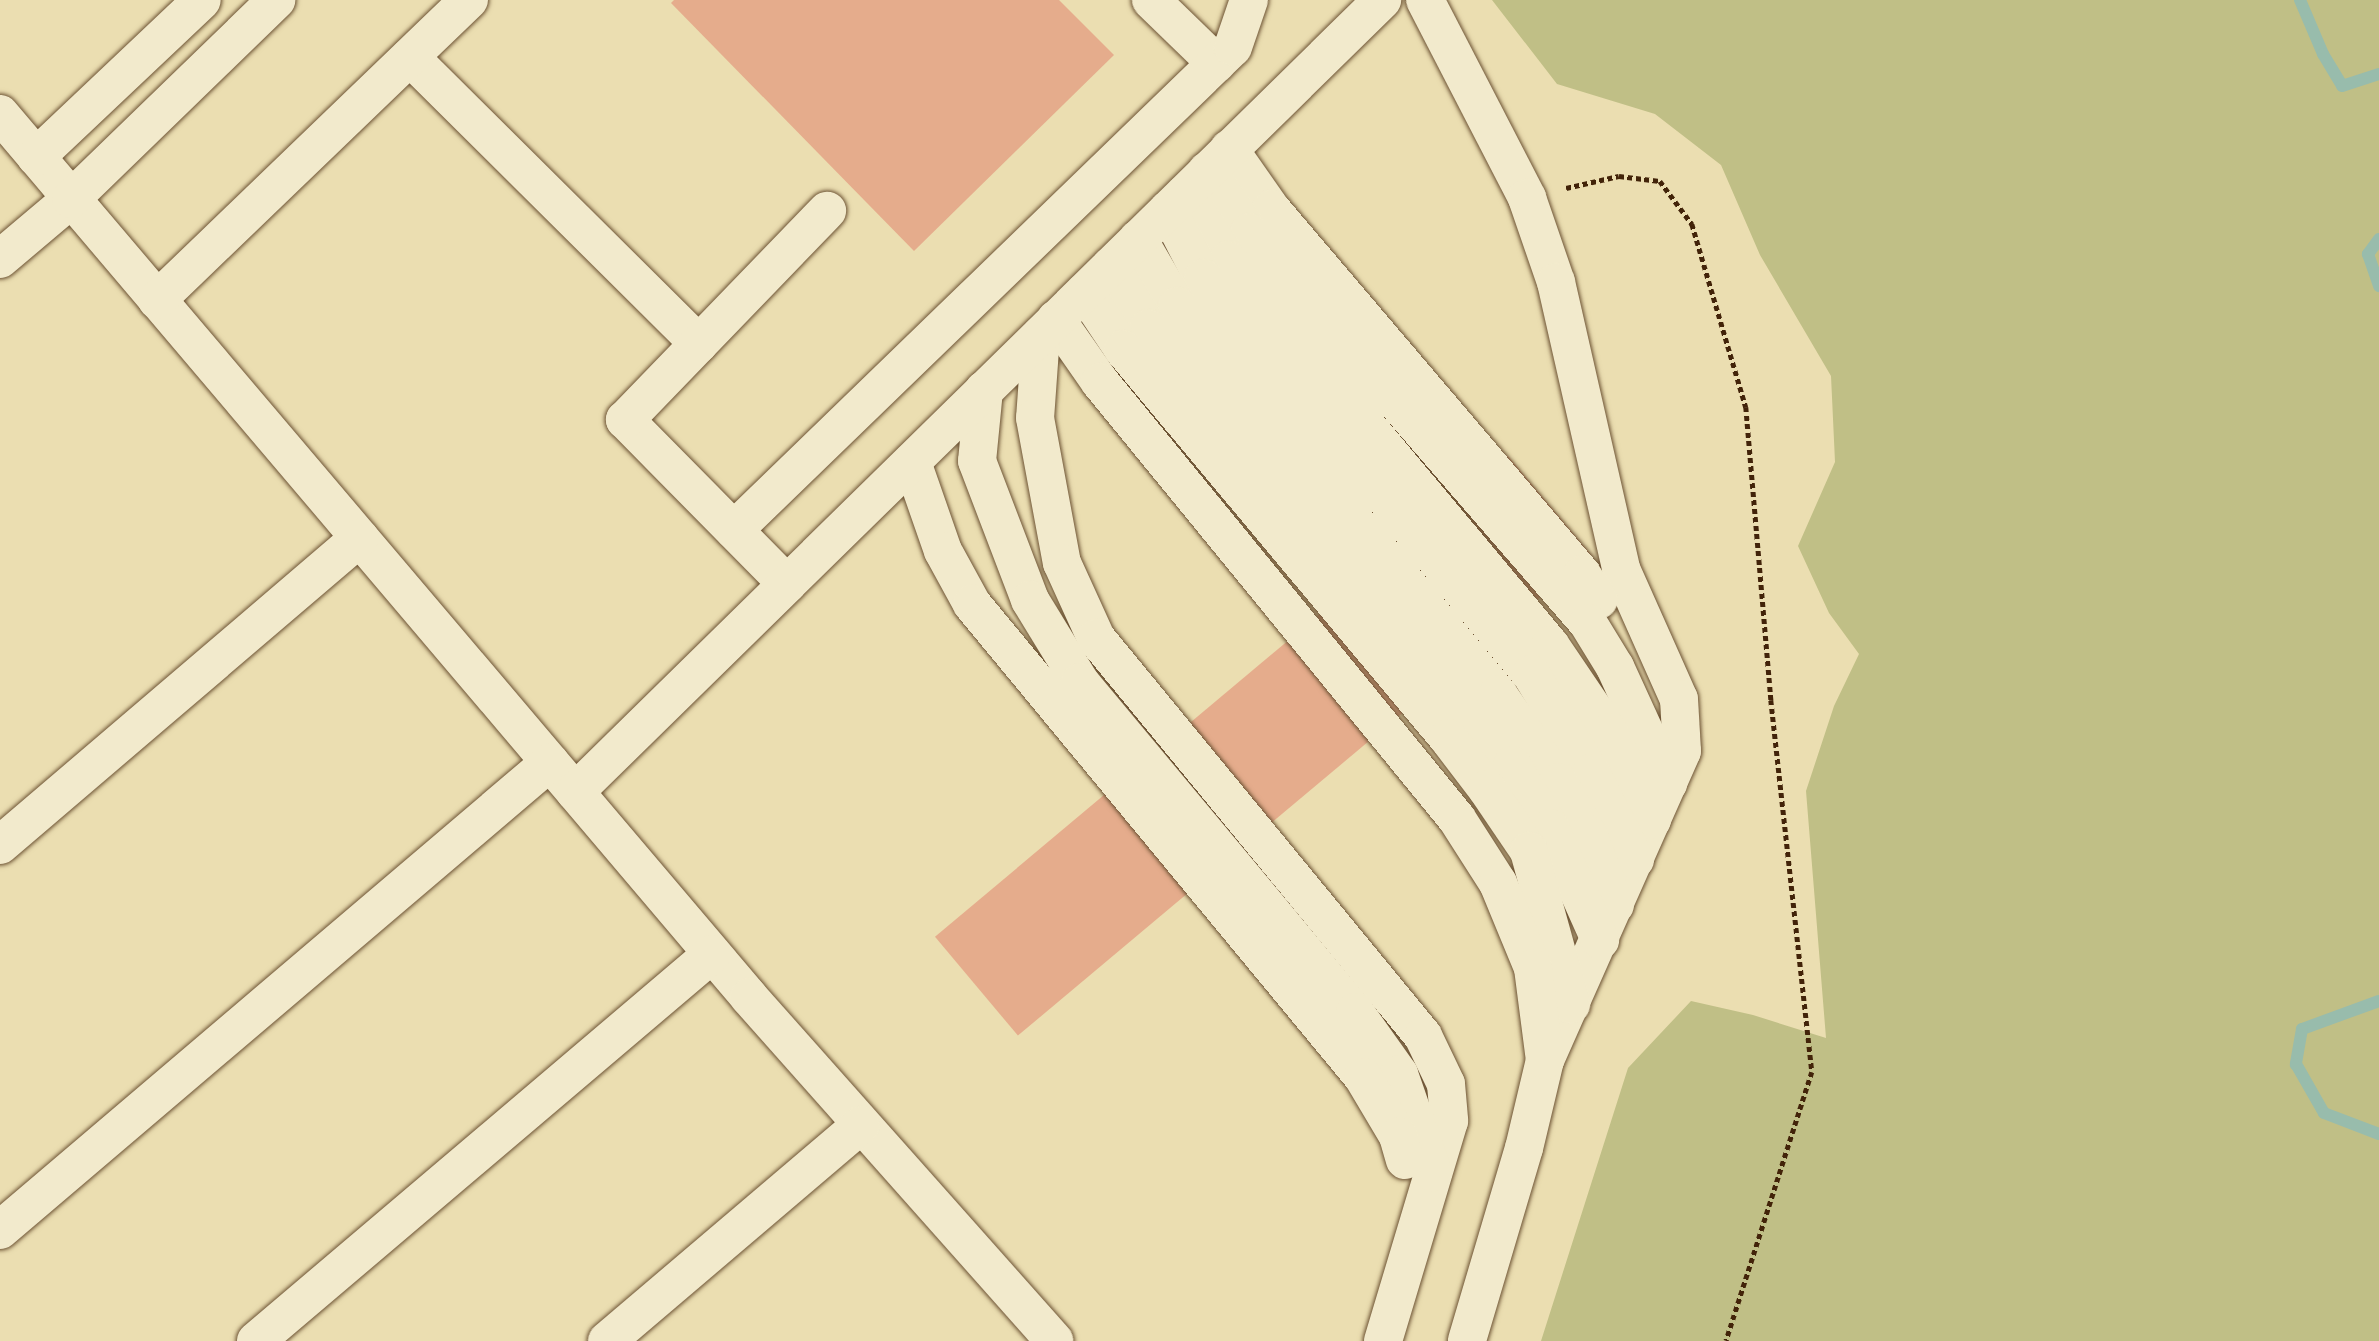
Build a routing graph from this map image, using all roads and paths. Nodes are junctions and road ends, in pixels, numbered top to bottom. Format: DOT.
graph roads {
  1 [pos="202,0"];
  2 [pos="276,0"];
  3 [pos="469,0"];
  4 [pos="1151,0"];
  5 [pos="1249,0"];
  6 [pos="1382,0"];
  7 [pos="1425,0"];
  8 [pos="410,57"];
  9 [pos="1216,63"];
  10 [pos="0,114"];
  11 [pos="36,157"];
  12 [pos="1197,181"];
  13 [pos="71,198"];
  14 [pos="1527,198"];
  15 [pos="827,211"];
  16 [pos="1138,239"];
  17 [pos="0,259"];
  18 [pos="1098,279"];
  19 [pos="157,300"];
  20 [pos="1048,327"];
  21 [pos="699,344"];
  22 [pos="984,390"];
  23 [pos="912,462"];
  24 [pos="734,530"];
  25 [pos="360,538"];
  26 [pos="787,584"];
  27 [pos="550,762"];
  28 [pos="1675,767"];
  29 [pos="575,792"];
  30 [pos="1653,820"];
  31 [pos="0,845"];
  32 [pos="1635,859"];
  33 [pos="1615,905"];
  34 [pos="1600,940"];
  35 [pos="712,954"];
  36 [pos="1571,1004"];
  37 [pos="1545,1060"];
  38 [pos="862,1125"];
  39 [pos="1433,1172"];
  40 [pos="1420,1216"];
  41 [pos="0,1230"];
  42 [pos="1046,1338"];
  43 [pos="256,1341"];
  44 [pos="607,1341"];
  45 [pos="1383,1341"];
  46 [pos="1467,1341"];
  47 [pos="1726,1341"];
  1 -- 11 [label="street"];
  2 -- 13 [label="street"];
  3 -- 8 [label="street"];
  4 -- 9 [label="street"];
  5 -- 9 [label="street"];
  6 -- 12 [label="street"];
  7 -- 14 [label="street"];
  8 -- 19 [label="street"];
  8 -- 21 [label="street"];
  9 -- 24 [label="street"];
  10 -- 11 [label="street"];
  11 -- 13 [label="street"];
  12 -- 16 [label="street"];
  12 -- 28 [label="street"];
  12 -- 30 [label="street"];
  12 -- 32 [label="street"];
  13 -- 17 [label="street"];
  13 -- 19 [label="street"];
  14 -- 28 [label="street"];
  14 -- 47 [label="path"];
  15 -- 21 [label="street"];
  16 -- 18 [label="street"];
  16 -- 33 [label="street"];
  18 -- 20 [label="street"];
  18 -- 34 [label="street"];
  18 -- 36 [label="street"];
  19 -- 25 [label="street"];
  20 -- 22 [label="street"];
  20 -- 37 [label="street"];
  20 -- 39 [label="street"];
  21 -- 24 [label="street"];
  22 -- 23 [label="street"];
  22 -- 39 [label="street"];
  23 -- 26 [label="street"];
  23 -- 40 [label="street"];
  24 -- 26 [label="street"];
  25 -- 27 [label="street"];
  25 -- 31 [label="street"];
  26 -- 29 [label="street"];
  27 -- 29 [label="street"];
  27 -- 41 [label="street"];
  28 -- 30 [label="street"];
  29 -- 35 [label="street"];
  30 -- 32 [label="street"];
  32 -- 33 [label="street"];
  33 -- 34 [label="street"];
  34 -- 36 [label="street"];
  35 -- 38 [label="street"];
  35 -- 43 [label="street"];
  36 -- 37 [label="street"];
  37 -- 46 [label="street"];
  38 -- 42 [label="street"];
  38 -- 44 [label="street"];
  39 -- 40 [label="street"];
  40 -- 45 [label="street"];
}
